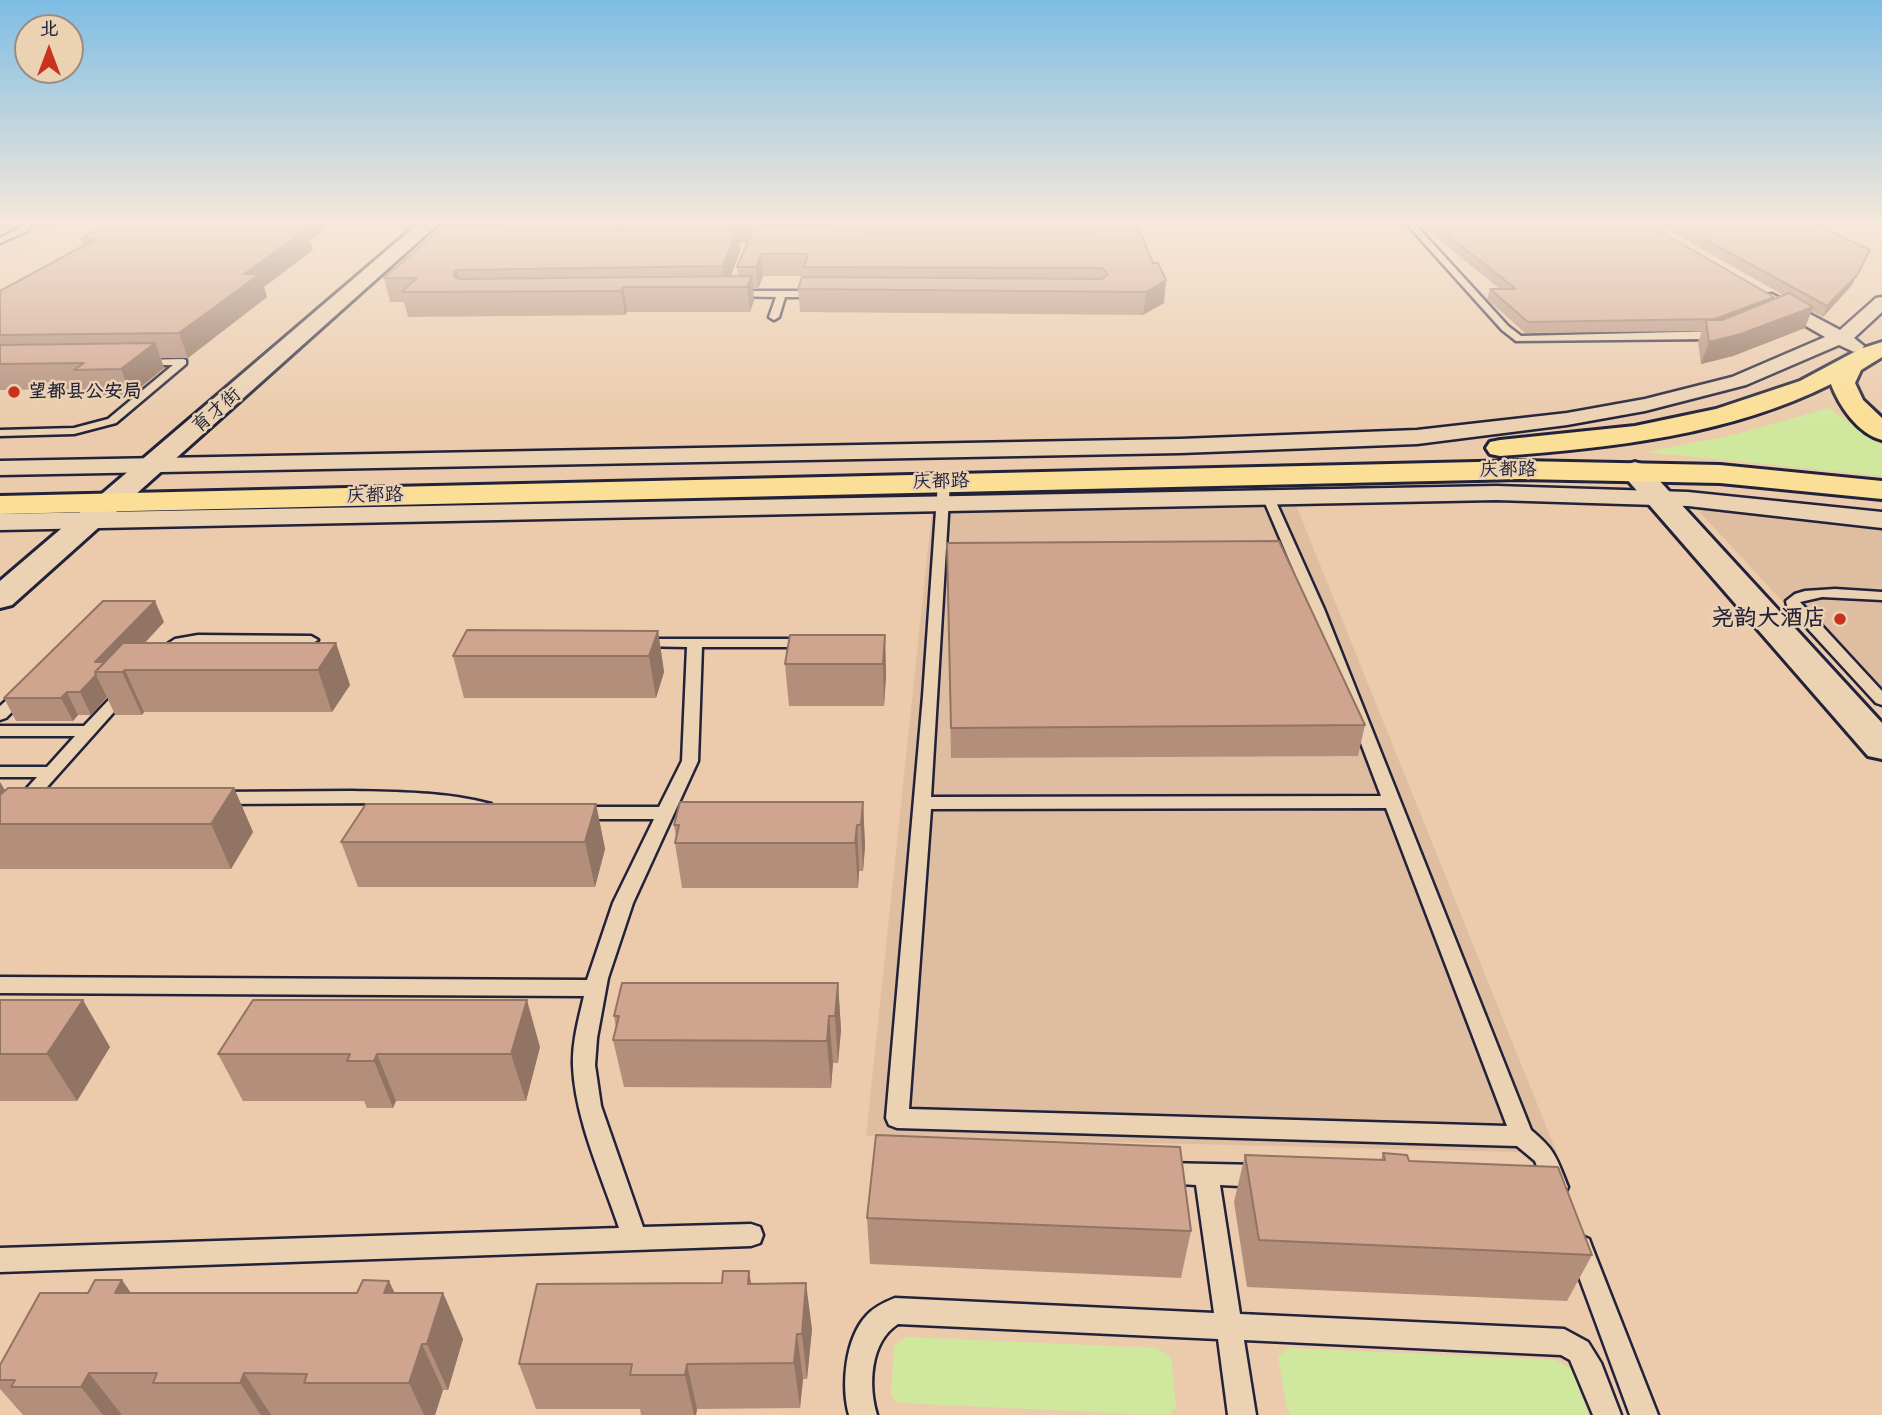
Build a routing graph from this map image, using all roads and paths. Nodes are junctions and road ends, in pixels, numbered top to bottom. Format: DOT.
graph roads {
  1 [pos="352,288"];
  2 [pos="356,288"];
  3 [pos="732,288"];
  4 [pos="1469,288"];
  5 [pos="1751,288"];
  6 [pos="716,294"];
  7 [pos="730,294"];
  8 [pos="781,294"];
  9 [pos="834,294"];
  10 [pos="1882,302"];
  11 [pos="774,317"];
  12 [pos="1725,331"];
  13 [pos="1839,338"];
  14 [pos="1867,356"];
  15 [pos="130,362"];
  16 [pos="0,432"];
  17 [pos="1882,432"];
  18 [pos="155,465"];
  19 [pos="0,468"];
  20 [pos="1635,471"];
  21 [pos="0,488"];
  22 [pos="1882,490"];
  23 [pos="943,492"];
  24 [pos="1268,496"];
  25 [pos="1658,497"];
  26 [pos="99,498"];
  27 [pos="0,505"];
  28 [pos="1882,520"];
  29 [pos="0,522"];
  30 [pos="0,568"];
  31 [pos="1882,596"];
  32 [pos="0,598"];
  33 [pos="311,640"];
  34 [pos="630,643"];
  35 [pos="695,643"];
  36 [pos="830,643"];
  37 [pos="39,677"];
  38 [pos="1882,700"];
  39 [pos="0,715"];
  40 [pos="0,731"];
  41 [pos="88,731"];
  42 [pos="1882,747"];
  43 [pos="0,772"];
  44 [pos="51,772"];
  45 [pos="204,798"];
  46 [pos="54,799"];
  47 [pos="27,800"];
  48 [pos="1392,802"];
  49 [pos="922,803"];
  50 [pos="500,810"];
  51 [pos="561,813"];
  52 [pos="665,813"];
  53 [pos="0,829"];
  54 [pos="0,985"];
  55 [pos="596,988"];
  56 [pos="1522,1136"];
  57 [pos="1139,1173"];
  58 [pos="1207,1175"];
  59 [pos="1290,1177"];
  60 [pos="751,1235"];
  61 [pos="635,1239"];
  62 [pos="0,1260"];
  63 [pos="1229,1326"];
  64 [pos="863,1415"];
  65 [pos="1242,1415"];
  66 [pos="1607,1415"];
  67 [pos="1644,1415"];
  1 -- 26 [label="street, 育才街"];
  2 -- 18 [label="street, 育才街"];
  3 -- 7 [label="lane"];
  4 -- 12 [label="lane"];
  5 -- 13 [label="street"];
  6 -- 7 [label="lane"];
  7 -- 8 [label="lane"];
  8 -- 9 [label="lane"];
  8 -- 11 [label="lane"];
  10 -- 13 [label="street"];
  13 -- 14 [label="street"];
  13 -- 18 [label="street"];
  14 -- 17 [label="highway"];
  14 -- 26 [label="highway, 庆都路"];
  15 -- 16 [label="lane"];
  18 -- 26 [label="street, 育才街"];
  19 -- 26 [label="street"];
  20 -- 22 [label="highway, 庆都路"];
  20 -- 23 [label="highway, 庆都路"];
  20 -- 25 [label="street"];
  21 -- 26 [label="highway, 庆都路"];
  23 -- 24 [label="street"];
  23 -- 26 [label="highway, 庆都路"];
  23 -- 49 [label="lane"];
  24 -- 25 [label="street"];
  24 -- 48 [label="lane"];
  25 -- 28 [label="street"];
  25 -- 42 [label="street"];
  26 -- 27 [label="highway, 庆都路"];
  26 -- 29 [label="street"];
  26 -- 30 [label="street, 育才街"];
  26 -- 32 [label="street, 育才街"];
  31 -- 38 [label="lane"];
  33 -- 41 [label="lane"];
  34 -- 35 [label="lane"];
  35 -- 36 [label="lane"];
  35 -- 52 [label="lane"];
  37 -- 39 [label="lane"];
  40 -- 41 [label="lane"];
  41 -- 44 [label="lane"];
  43 -- 44 [label="lane"];
  44 -- 47 [label="lane"];
  45 -- 50 [label="lane"];
  46 -- 47 [label="lane"];
  47 -- 53 [label="lane"];
  48 -- 49 [label="lane"];
  48 -- 56 [label="lane"];
  49 -- 56 [label="lane"];
  51 -- 52 [label="lane"];
  52 -- 55 [label="lane"];
  54 -- 55 [label="lane"];
  55 -- 61 [label="lane"];
  56 -- 67 [label="lane"];
  57 -- 58 [label="lane"];
  58 -- 59 [label="lane"];
  58 -- 63 [label="lane"];
  60 -- 61 [label="lane"];
  61 -- 62 [label="lane"];
  63 -- 64 [label="lane"];
  63 -- 65 [label="lane"];
  63 -- 66 [label="lane"];
}
